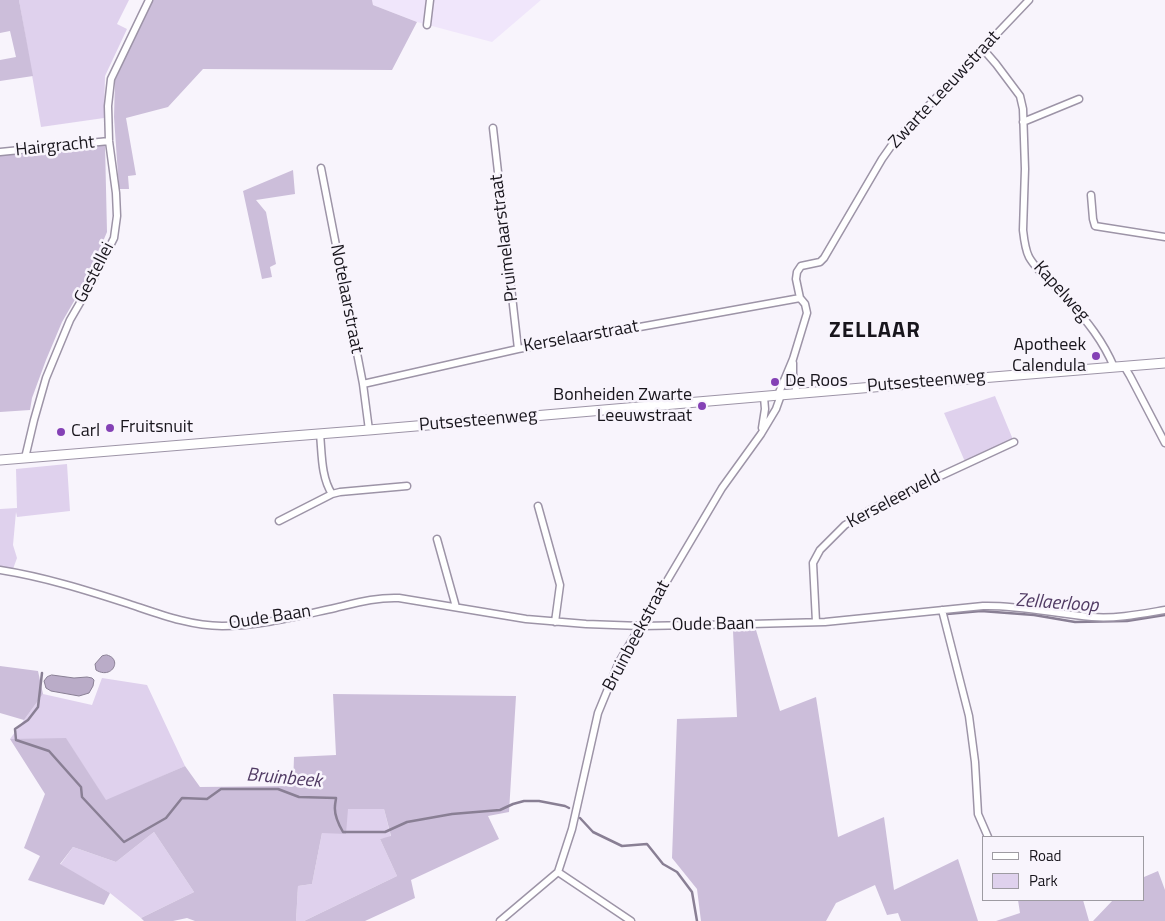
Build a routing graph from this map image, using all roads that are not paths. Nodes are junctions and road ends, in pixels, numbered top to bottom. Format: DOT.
graph roads {
  1 [pos="149,0"];
  2 [pos="430,0"];
  3 [pos="1029,0"];
  4 [pos="427,25"];
  5 [pos="983,49"];
  6 [pos="1079,99"];
  7 [pos="1023,122"];
  8 [pos="493,128"];
  9 [pos="110,140"];
  10 [pos="0,152"];
  11 [pos="320,168"];
  12 [pos="1091,196"];
  13 [pos="1165,237"];
  14 [pos="800,298"];
  15 [pos="518,348"];
  16 [pos="793,359"];
  17 [pos="1165,363"];
  18 [pos="1124,366"];
  19 [pos="1114,367"];
  20 [pos="363,384"];
  21 [pos="797,394"];
  22 [pos="779,395"];
  23 [pos="764,397"];
  24 [pos="368,430"];
  25 [pos="320,434"];
  26 [pos="761,434"];
  27 [pos="1014,442"];
  28 [pos="1165,443"];
  29 [pos="25,458"];
  30 [pos="0,460"];
  31 [pos="407,486"];
  32 [pos="332,494"];
  33 [pos="538,506"];
  34 [pos="278,520"];
  35 [pos="437,539"];
  36 [pos="0,570"];
  37 [pos="456,607"];
  38 [pos="942,610"];
  39 [pos="1165,610"];
  40 [pos="555,622"];
  41 [pos="816,622"];
  42 [pos="641,626"];
  43 [pos="988,836"];
  44 [pos="558,872"];
  45 [pos="500,921"];
  46 [pos="631,921"];
  1 -- 9 [label="street, Gestellei"];
  2 -- 4 [label="street"];
  3 -- 5 [label="street, Zwarte Leeuwstraat"];
  5 -- 7 [label="street, Kapelweg"];
  5 -- 14 [label="street, Zwarte Leeuwstraat"];
  6 -- 7 [label="street"];
  7 -- 19 [label="street, Kapelweg"];
  8 -- 15 [label="street, Pruimelaarstraat"];
  9 -- 10 [label="street, Hairgracht"];
  9 -- 29 [label="street, Gestellei"];
  11 -- 20 [label="street, Notelaarstraat"];
  12 -- 13 [label="street"];
  14 -- 15 [label="street, Kerselaarstraat"];
  14 -- 16 [label="street, Zwarte Leeuwstraat"];
  15 -- 20 [label="street, Kerselaarstraat"];
  16 -- 21 [label="street, Zwarte Leeuwstraat"];
  16 -- 22 [label="street, Zwarte Leeuwstraat"];
  17 -- 18 [label="main road, Putsesteenweg"];
  18 -- 19 [label="main road, Putsesteenweg"];
  18 -- 28 [label="street"];
  19 -- 21 [label="main road, Putsesteenweg"];
  20 -- 24 [label="street, Notelaarstraat"];
  21 -- 22 [label="main road, Putsesteenweg"];
  22 -- 23 [label="main road, Putsesteenweg"];
  22 -- 26 [label="street, Bruinbeekstraat"];
  23 -- 24 [label="main road, Putsesteenweg"];
  23 -- 26 [label="street, Bruinbeekstraat"];
  24 -- 25 [label="main road, Putsesteenweg"];
  25 -- 29 [label="main road, Putsesteenweg"];
  25 -- 32 [label="street"];
  26 -- 42 [label="street, Bruinbeekstraat"];
  27 -- 41 [label="street, Kerseleerveld"];
  29 -- 30 [label="main road, Putsesteenweg"];
  31 -- 32 [label="street"];
  32 -- 34 [label="street"];
  33 -- 40 [label="street"];
  35 -- 37 [label="street"];
  36 -- 37 [label="street, Oude Baan"];
  37 -- 40 [label="street, Oude Baan"];
  38 -- 39 [label="street, Oude Baan"];
  38 -- 41 [label="street, Oude Baan"];
  38 -- 43 [label="street"];
  40 -- 42 [label="street, Oude Baan"];
  41 -- 42 [label="street, Oude Baan"];
  42 -- 44 [label="street, Bruinbeekstraat"];
  44 -- 45 [label="street"];
  44 -- 46 [label="street"];
}
